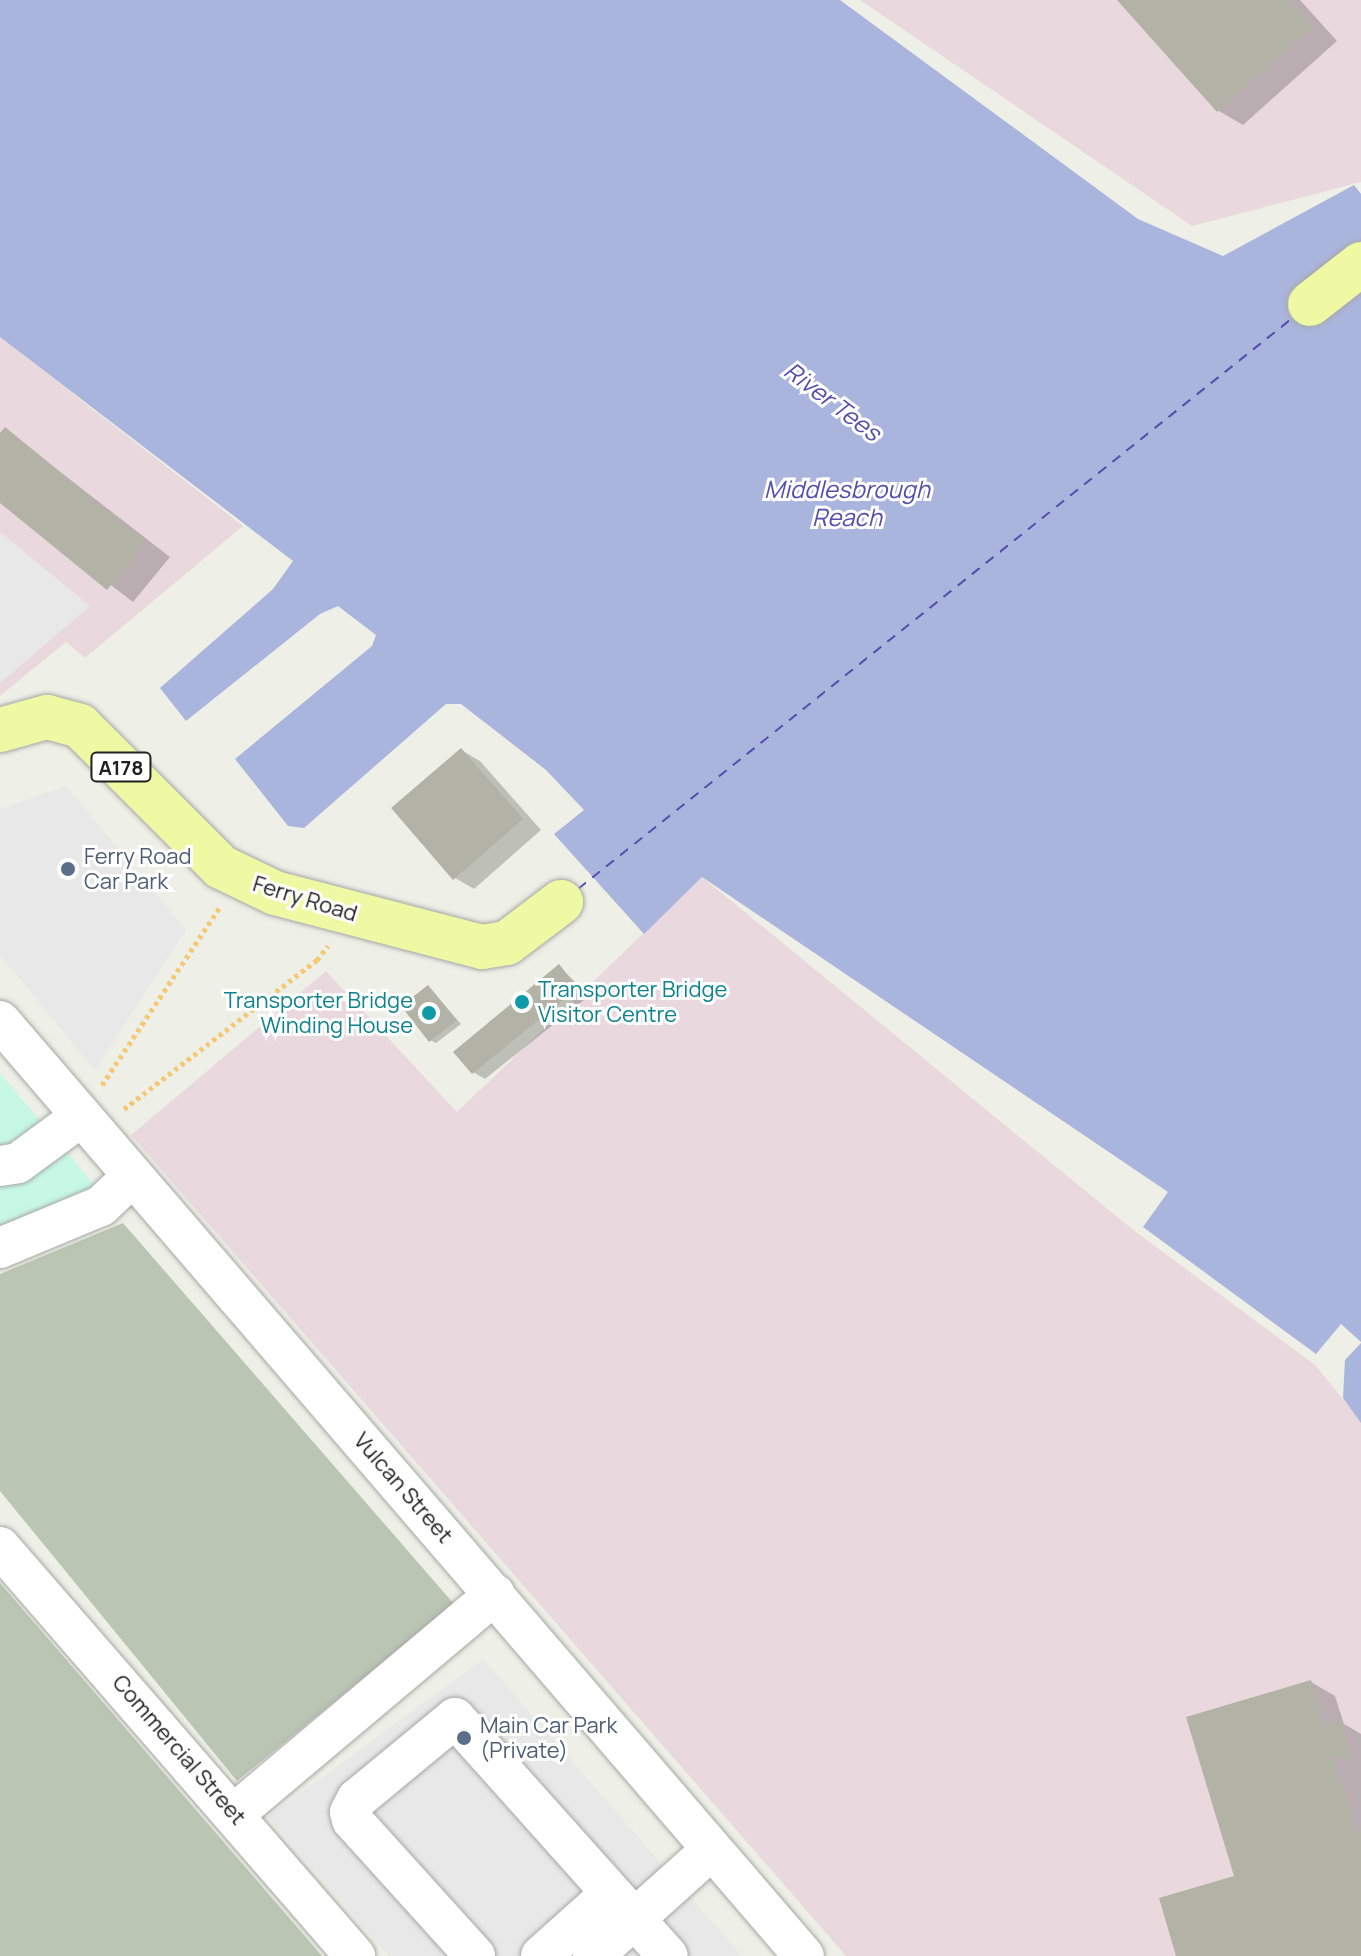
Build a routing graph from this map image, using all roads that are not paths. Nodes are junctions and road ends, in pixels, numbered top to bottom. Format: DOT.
graph roads {
  1 [pos="1361,264"];
  2 [pos="1310,304"];
  3 [pos="0,730"];
  4 [pos="561,902"];
  5 [pos="0,1021"];
  6 [pos="82,1116"];
  7 [pos="0,1166"];
  8 [pos="133,1176"];
  9 [pos="0,1248"];
  10 [pos="0,1547"];
  11 [pos="495,1594"];
  12 [pos="234,1814"];
  13 [pos="711,1850"];
  14 [pos="622,1906"];
  15 [pos="355,1956"];
  16 [pos="475,1956"];
  17 [pos="541,1956"];
  18 [pos="593,1956"];
  19 [pos="668,1956"];
  20 [pos="804,1956"];
  1 -- 2 [label="main road"];
  3 -- 4 [label="main road, Ferry Road / A178"];
  5 -- 6 [label="street, Vulcan Street"];
  6 -- 7 [label="street"];
  6 -- 8 [label="street, Vulcan Street"];
  8 -- 9 [label="street"];
  8 -- 11 [label="street, Vulcan Street"];
  10 -- 12 [label="street, Commercial Street"];
  11 -- 12 [label="street"];
  11 -- 13 [label="street, Vulcan Street"];
  12 -- 15 [label="street, Commercial Street"];
  13 -- 14 [label="street"];
  13 -- 20 [label="street, Vulcan Street"];
  14 -- 16 [label="street"];
  14 -- 17 [label="street"];
  14 -- 18 [label="street"];
  14 -- 19 [label="street"];
}
